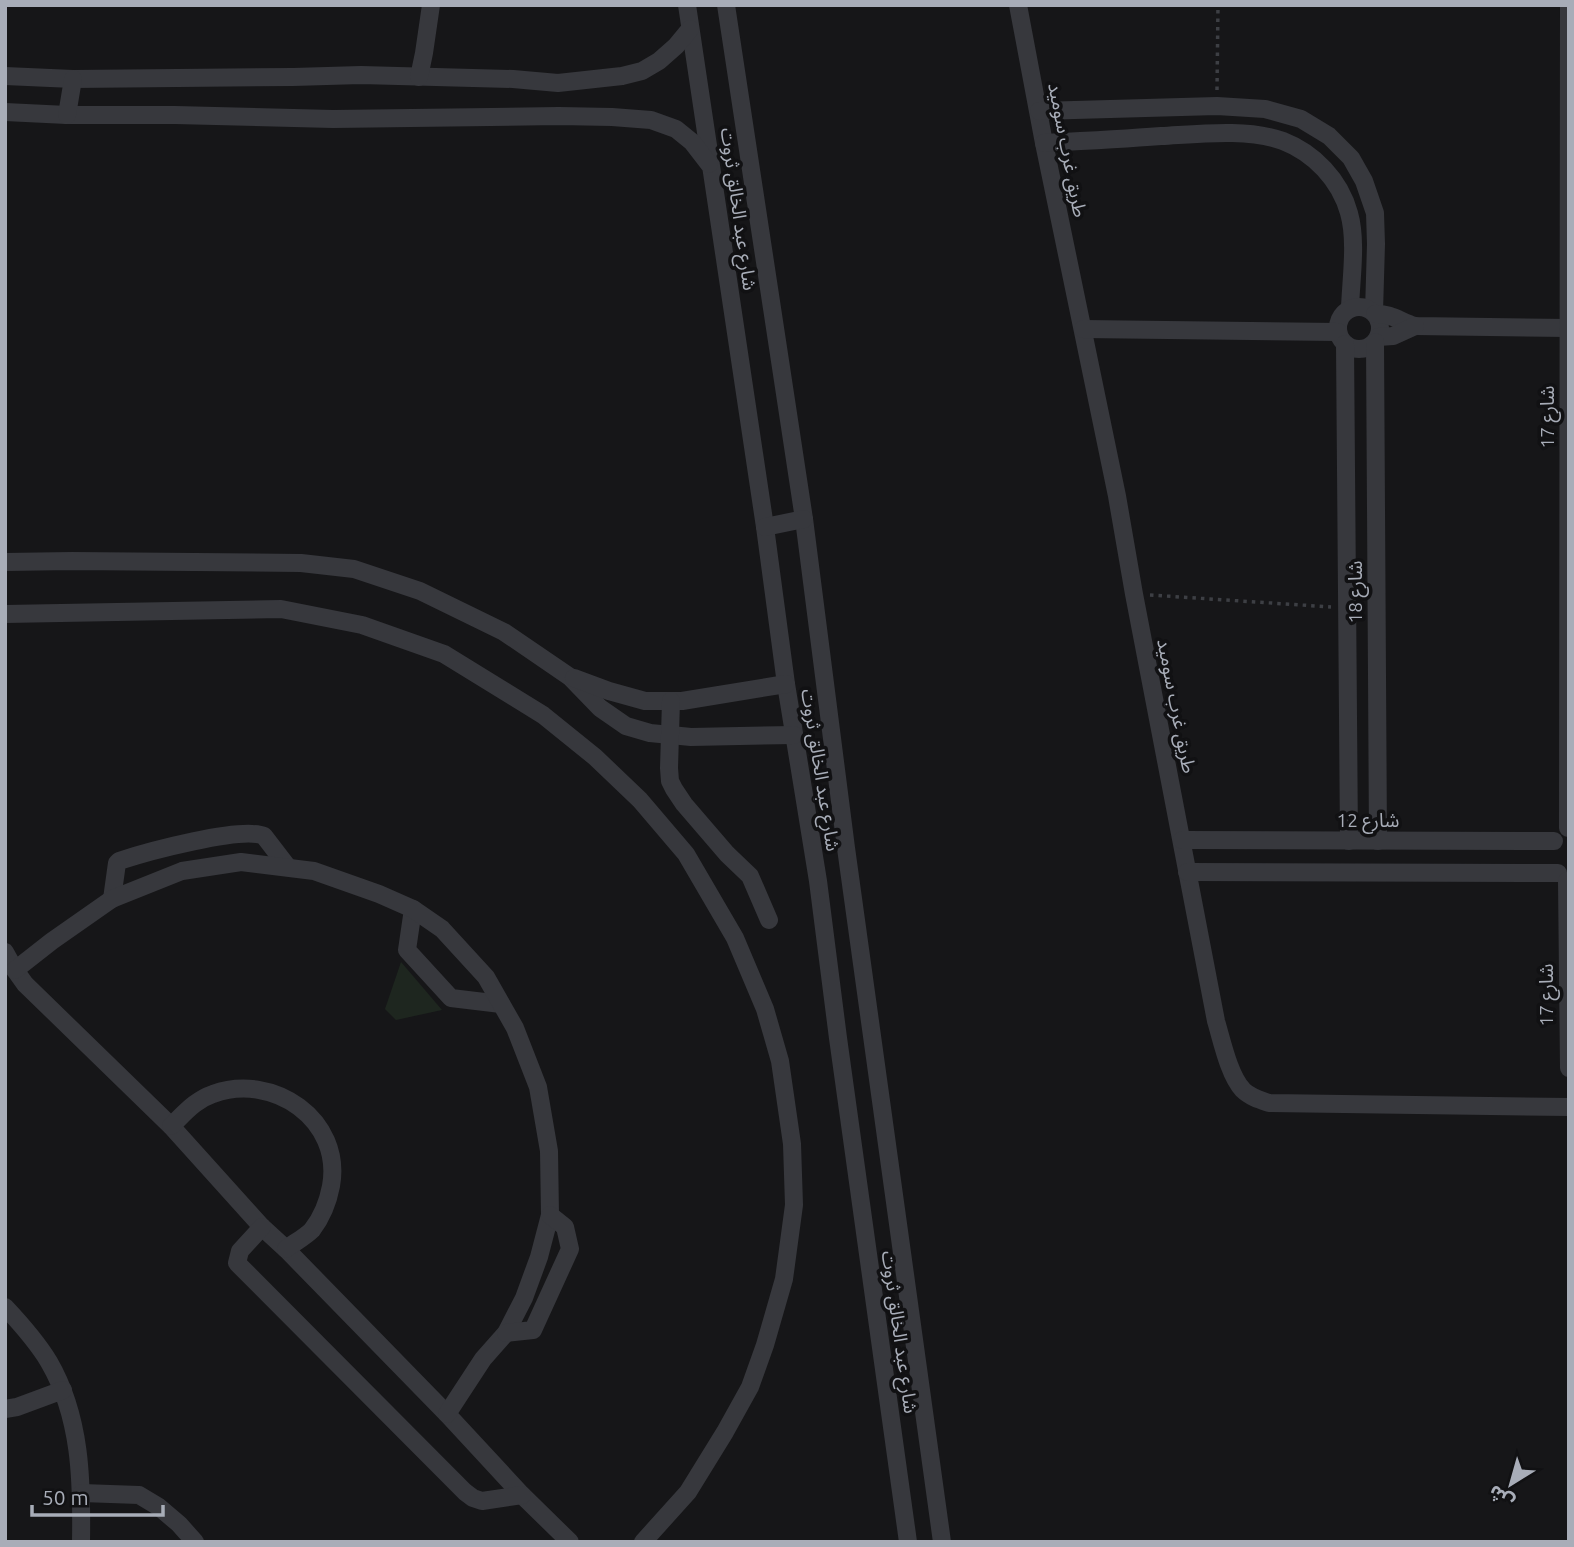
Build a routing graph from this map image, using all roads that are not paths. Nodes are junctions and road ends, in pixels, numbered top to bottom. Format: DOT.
graph roads {
  1 [pos="431,5"];
  2 [pos="687,5"];
  3 [pos="726,5"];
  4 [pos="1018,5"];
  5 [pos="1569,5"];
  6 [pos="690,29"];
  7 [pos="1568,29"];
  8 [pos="1568,61"];
  9 [pos="5,76"];
  10 [pos="419,77"];
  11 [pos="73,79"];
  12 [pos="558,83"];
  13 [pos="1039,111"];
  14 [pos="5,112"];
  15 [pos="67,115"];
  16 [pos="559,116"];
  17 [pos="1044,143"];
  18 [pos="711,167"];
  19 [pos="1350,308"];
  20 [pos="1374,313"];
  21 [pos="1415,326"];
  22 [pos="1568,328"];
  23 [pos="1083,329"];
  24 [pos="1342,338"];
  25 [pos="1377,340"];
  26 [pos="804,519"];
  27 [pos="765,527"];
  28 [pos="5,562"];
  29 [pos="5,614"];
  30 [pos="570,677"];
  31 [pos="786,684"];
  32 [pos="671,701"];
  33 [pos="669,735"];
  34 [pos="794,735"];
  35 [pos="1568,828"];
  36 [pos="1182,840"];
  37 [pos="1349,841"];
  38 [pos="1378,841"];
  39 [pos="1555,841"];
  40 [pos="287,866"];
  41 [pos="1187,872"];
  42 [pos="1564,878"];
  43 [pos="112,899"];
  44 [pos="413,909"];
  45 [pos="769,920"];
  46 [pos="9,963"];
  47 [pos="501,1004"];
  48 [pos="1568,1068"];
  49 [pos="1568,1107"];
  50 [pos="171,1126"];
  51 [pos="550,1216"];
  52 [pos="262,1227"];
  53 [pos="286,1249"];
  54 [pos="5,1307"];
  55 [pos="506,1333"];
  56 [pos="63,1390"];
  57 [pos="5,1409"];
  58 [pos="447,1414"];
  59 [pos="82,1493"];
  60 [pos="522,1495"];
  61 [pos="81,1542"];
  62 [pos="195,1542"];
  63 [pos="570,1542"];
  64 [pos="643,1542"];
  65 [pos="908,1542"];
  66 [pos="942,1542"];
  1 -- 10 [label="street"];
  2 -- 6 [label="street, شارع عبد الخالق ثروت"];
  3 -- 26 [label="street, شارع عبد الخالق ثروت"];
  4 -- 13 [label="street, طريق غرب سوميد"];
  5 -- 7 [label="street, شارع 17"];
  6 -- 12 [label="street"];
  6 -- 18 [label="street, شارع عبد الخالق ثروت"];
  7 -- 8 [label="street, شارع 17"];
  8 -- 22 [label="street, شارع 17"];
  9 -- 11 [label="street"];
  10 -- 11 [label="street"];
  10 -- 12 [label="street"];
  11 -- 15 [label="street"];
  12 -- 16 [label="street"];
  13 -- 17 [label="street, طريق غرب سوميد"];
  13 -- 20 [label="street"];
  14 -- 15 [label="street"];
  15 -- 16 [label="street"];
  16 -- 18 [label="street"];
  17 -- 19 [label="street"];
  17 -- 23 [label="street, طريق غرب سوميد"];
  18 -- 27 [label="street, شارع عبد الخالق ثروت"];
  19 -- 20 [label="street"];
  19 -- 24 [label="street"];
  20 -- 21 [label="street"];
  20 -- 25 [label="street"];
  21 -- 22 [label="street"];
  21 -- 25 [label="street"];
  22 -- 35 [label="street, شارع 17"];
  23 -- 24 [label="street"];
  23 -- 36 [label="street, طريق غرب سوميد"];
  24 -- 25 [label="street"];
  24 -- 37 [label="street, شارع 18"];
  25 -- 38 [label="street, شارع 18"];
  26 -- 27 [label="street"];
  26 -- 66 [label="street, شارع عبد الخالق ثروت"];
  27 -- 31 [label="street, شارع عبد الخالق ثروت"];
  28 -- 30 [label="street"];
  29 -- 64 [label="street"];
  30 -- 32 [label="street"];
  30 -- 33 [label="street"];
  31 -- 32 [label="street"];
  31 -- 34 [label="street, شارع عبد الخالق ثروت"];
  32 -- 33 [label="street"];
  33 -- 34 [label="street"];
  33 -- 45 [label="street"];
  34 -- 65 [label="street, شارع عبد الخالق ثروت"];
  35 -- 39 [label="street"];
  36 -- 37 [label="street, شارع 12"];
  36 -- 41 [label="street, طريق غرب سوميد"];
  37 -- 38 [label="street, شارع 12"];
  38 -- 39 [label="street, شارع 12"];
  39 -- 42 [label="street, شارع 17"];
  40 -- 43 [label="street"];
  40 -- 43 [label="street"];
  40 -- 44 [label="street"];
  41 -- 42 [label="street"];
  41 -- 49 [label="street, طريق غرب سوميد"];
  42 -- 48 [label="street, شارع 17"];
  43 -- 46 [label="street"];
  44 -- 47 [label="street"];
  44 -- 47 [label="street"];
  46 -- 50 [label="street"];
  47 -- 51 [label="street"];
  50 -- 52 [label="street"];
  50 -- 53 [label="street"];
  51 -- 55 [label="street"];
  51 -- 55 [label="street"];
  52 -- 53 [label="street"];
  52 -- 60 [label="street"];
  53 -- 58 [label="street"];
  54 -- 56 [label="street"];
  55 -- 58 [label="street"];
  56 -- 57 [label="street"];
  56 -- 59 [label="street"];
  58 -- 60 [label="street"];
  59 -- 61 [label="street"];
  59 -- 62 [label="street"];
  60 -- 63 [label="street"];
}
